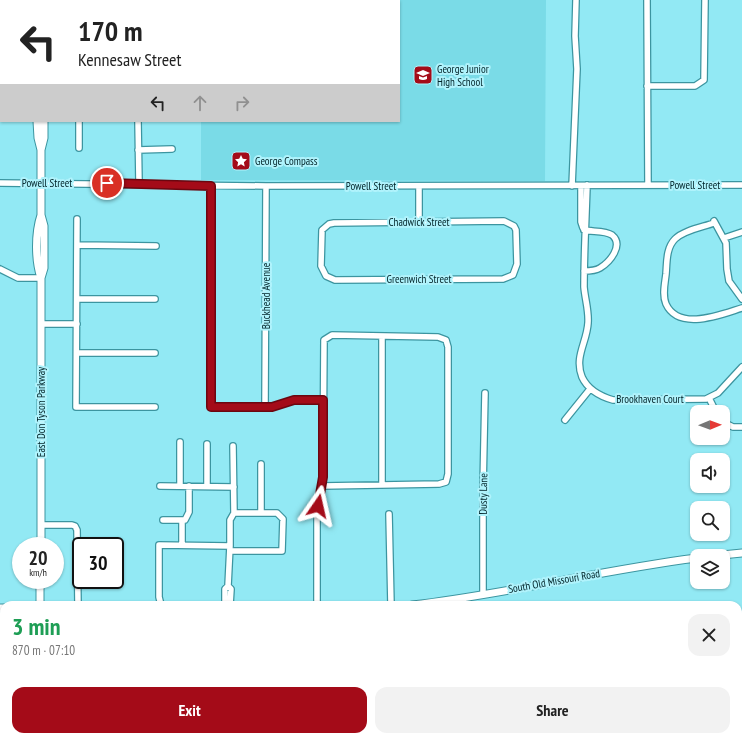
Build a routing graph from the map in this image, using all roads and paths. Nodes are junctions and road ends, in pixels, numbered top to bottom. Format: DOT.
graph roads {
  1 [pos="576,0"];
  2 [pos="647,0"];
  3 [pos="705,0"];
  4 [pos="647,86"];
  5 [pos="37,122"];
  6 [pos="44,122"];
  7 [pos="79,122"];
  8 [pos="138,122"];
  9 [pos="79,148"];
  10 [pos="172,149"];
  11 [pos="41,150"];
  12 [pos="138,150"];
  13 [pos="0,183"];
  14 [pos="41,183"];
  15 [pos="138,183"];
  16 [pos="648,185"];
  17 [pos="742,185"];
  18 [pos="211,186"];
  19 [pos="266,186"];
  20 [pos="418,186"];
  21 [pos="572,186"];
  22 [pos="584,186"];
  23 [pos="78,220"];
  24 [pos="419,222"];
  25 [pos="584,230"];
  26 [pos="742,232"];
  27 [pos="724,238"];
  28 [pos="77,245"];
  29 [pos="156,246"];
  30 [pos="0,269"];
  31 [pos="584,271"];
  32 [pos="513,275"];
  33 [pos="326,276"];
  34 [pos="41,278"];
  35 [pos="77,299"];
  36 [pos="155,299"];
  37 [pos="742,299"];
  38 [pos="742,308"];
  39 [pos="41,324"];
  40 [pos="77,324"];
  41 [pos="382,336"];
  42 [pos="77,353"];
  43 [pos="155,353"];
  44 [pos="742,368"];
  45 [pos="590,389"];
  46 [pos="485,393"];
  47 [pos="709,398"];
  48 [pos="323,400"];
  49 [pos="712,405"];
  50 [pos="155,407"];
  51 [pos="265,407"];
  52 [pos="565,420"];
  53 [pos="730,426"];
  54 [pos="742,427"];
  55 [pos="180,442"];
  56 [pos="208,444"];
  57 [pos="233,446"];
  58 [pos="261,464"];
  59 [pos="382,485"];
  60 [pos="160,486"];
  61 [pos="180,486"];
  62 [pos="189,486"];
  63 [pos="207,486"];
  64 [pos="322,486"];
  65 [pos="234,487"];
  66 [pos="234,513"];
  67 [pos="261,513"];
  68 [pos="389,514"];
  69 [pos="163,520"];
  70 [pos="182,520"];
  71 [pos="41,525"];
  72 [pos="41,537"];
  73 [pos="182,545"];
  74 [pos="230,548"];
  75 [pos="742,553"];
  76 [pos="730,554"];
  77 [pos="690,559"];
  78 [pos="228,586"];
  79 [pos="40,589"];
  80 [pos="483,594"];
  81 [pos="40,601"];
  82 [pos="78,601"];
  83 [pos="160,601"];
  84 [pos="225,601"];
  85 [pos="230,601"];
  86 [pos="317,601"];
  87 [pos="391,601"];
  88 [pos="438,601"];
  1 -- 21 [label="street"];
  2 -- 4 [label="street"];
  3 -- 4 [label="street"];
  4 -- 16 [label="street"];
  5 -- 11 [label="main road, East Don Tyson Parkway"];
  6 -- 11 [label="main road, East Don Tyson Parkway"];
  7 -- 9 [label="street"];
  8 -- 12 [label="street"];
  10 -- 12 [label="street"];
  11 -- 14 [label="main road, East Don Tyson Parkway"];
  12 -- 15 [label="street"];
  13 -- 14 [label="street, Powell Street"];
  14 -- 15 [label="street, Powell Street"];
  14 -- 34 [label="main road, East Don Tyson Parkway"];
  15 -- 18 [label="street, Powell Street"];
  16 -- 17 [label="street, Powell Street"];
  16 -- 22 [label="street, Powell Street"];
  18 -- 19 [label="street, Powell Street"];
  18 -- 51 [label="street"];
  19 -- 20 [label="street, Powell Street"];
  19 -- 51 [label="street, Buckhead Avenue"];
  20 -- 21 [label="street, Powell Street"];
  20 -- 24 [label="street"];
  21 -- 22 [label="street, Powell Street"];
  22 -- 25 [label="street"];
  23 -- 28 [label="street"];
  24 -- 32 [label="street, Chadwick Street"];
  24 -- 33 [label="street, Chadwick Street"];
  25 -- 31 [label="street"];
  25 -- 31 [label="street"];
  26 -- 27 [label="street"];
  27 -- 37 [label="street"];
  27 -- 38 [label="street"];
  28 -- 29 [label="street"];
  28 -- 35 [label="street"];
  30 -- 34 [label="street"];
  31 -- 45 [label="street"];
  32 -- 33 [label="street, Greenwich Street"];
  34 -- 39 [label="main road, East Don Tyson Parkway"];
  35 -- 36 [label="street"];
  35 -- 40 [label="street"];
  39 -- 40 [label="street"];
  39 -- 71 [label="main road, East Don Tyson Parkway"];
  40 -- 42 [label="street"];
  41 -- 48 [label="street"];
  41 -- 59 [label="street"];
  41 -- 59 [label="street"];
  42 -- 43 [label="street"];
  42 -- 50 [label="street"];
  44 -- 47 [label="street"];
  45 -- 47 [label="street, Brookhaven Court"];
  45 -- 52 [label="street"];
  46 -- 80 [label="street, Dusty Lane"];
  47 -- 49 [label="street"];
  48 -- 51 [label="street"];
  48 -- 64 [label="street"];
  53 -- 54 [label="street"];
  55 -- 61 [label="street"];
  56 -- 63 [label="street"];
  57 -- 65 [label="street"];
  58 -- 67 [label="street"];
  59 -- 64 [label="street"];
  60 -- 61 [label="street"];
  61 -- 62 [label="street"];
  62 -- 63 [label="street"];
  62 -- 70 [label="street"];
  63 -- 65 [label="street"];
  64 -- 86 [label="street"];
  65 -- 66 [label="street"];
  66 -- 67 [label="street"];
  66 -- 74 [label="street"];
  67 -- 74 [label="street"];
  68 -- 87 [label="street"];
  69 -- 70 [label="street"];
  70 -- 73 [label="street"];
  71 -- 72 [label="main road, East Don Tyson Parkway"];
  71 -- 82 [label="street"];
  73 -- 74 [label="street"];
  73 -- 83 [label="street"];
  74 -- 78 [label="street"];
  75 -- 76 [label="main road"];
  77 -- 80 [label="main road, South Old Missouri Road"];
  78 -- 84 [label="street"];
  78 -- 85 [label="street"];
  79 -- 81 [label="main road"];
  80 -- 88 [label="main road, South Old Missouri Road"];
}
